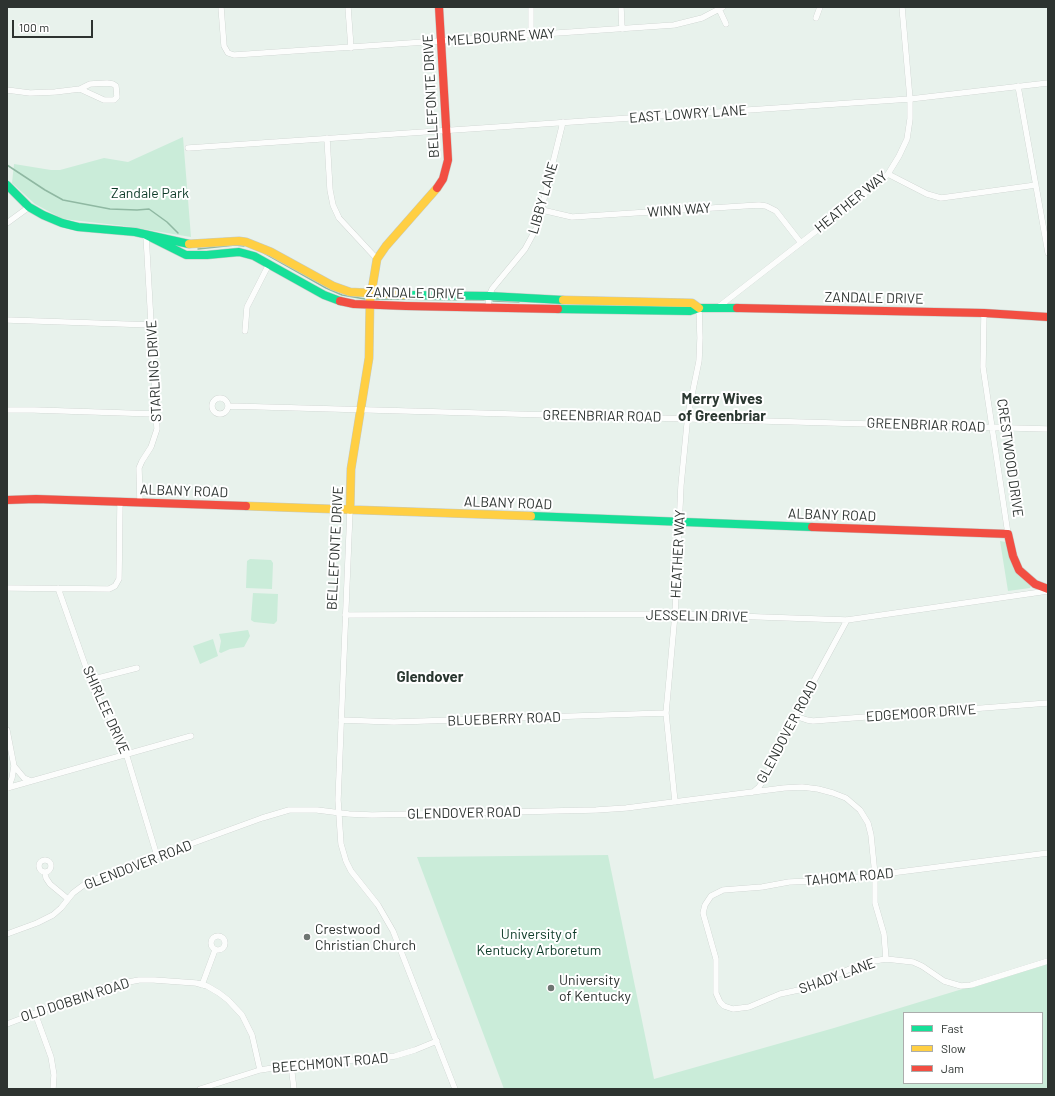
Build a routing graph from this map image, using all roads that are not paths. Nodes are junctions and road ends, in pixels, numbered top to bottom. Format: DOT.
graph roads {
  1 [pos="221,7"];
  2 [pos="348,7"];
  3 [pos="439,7"];
  4 [pos="531,7"];
  5 [pos="621,7"];
  6 [pos="820,7"];
  7 [pos="902,7"];
  8 [pos="721,8"];
  9 [pos="816,18"];
  10 [pos="726,24"];
  11 [pos="622,29"];
  12 [pos="531,35"];
  13 [pos="441,41"];
  14 [pos="352,48"];
  15 [pos="1048,83"];
  16 [pos="1018,86"];
  17 [pos="80,89"];
  18 [pos="7,90"];
  19 [pos="910,99"];
  20 [pos="563,122"];
  21 [pos="446,131"];
  22 [pos="327,138"];
  23 [pos="188,148"];
  24 [pos="888,174"];
  25 [pos="7,185"];
  26 [pos="1036,185"];
  27 [pos="29,207"];
  28 [pos="542,210"];
  29 [pos="7,223"];
  30 [pos="146,235"];
  31 [pos="801,243"];
  32 [pos="1048,253"];
  33 [pos="377,259"];
  34 [pos="269,264"];
  35 [pos="372,294"];
  36 [pos="489,296"];
  37 [pos="370,306"];
  38 [pos="488,308"];
  39 [pos="700,308"];
  40 [pos="717,308"];
  41 [pos="984,313"];
  42 [pos="1048,317"];
  43 [pos="7,320"];
  44 [pos="152,325"];
  45 [pos="245,331"];
  46 [pos="228,406"];
  47 [pos="7,410"];
  48 [pos="360,410"];
  49 [pos="156,414"];
  50 [pos="688,419"];
  51 [pos="993,427"];
  52 [pos="1048,429"];
  53 [pos="7,500"];
  54 [pos="120,502"];
  55 [pos="140,502"];
  56 [pos="350,510"];
  57 [pos="680,522"];
  58 [pos="1008,534"];
  59 [pos="7,588"];
  60 [pos="58,588"];
  61 [pos="1048,590"];
  62 [pos="675,614"];
  63 [pos="345,615"];
  64 [pos="846,620"];
  65 [pos="137,668"];
  66 [pos="90,680"];
  67 [pos="1048,703"];
  68 [pos="666,713"];
  69 [pos="795,716"];
  70 [pos="341,720"];
  71 [pos="7,730"];
  72 [pos="191,736"];
  73 [pos="126,754"];
  74 [pos="14,766"];
  75 [pos="30,781"];
  76 [pos="7,788"];
  77 [pos="753,792"];
  78 [pos="675,802"];
  79 [pos="338,813"];
  80 [pos="1048,853"];
  81 [pos="157,856"];
  82 [pos="45,872"];
  83 [pos="875,875"];
  84 [pos="68,899"];
  85 [pos="7,934"];
  86 [pos="215,950"];
  87 [pos="714,952"];
  88 [pos="886,959"];
  89 [pos="1048,961"];
  90 [pos="202,984"];
  91 [pos="35,1012"];
  92 [pos="7,1024"];
  93 [pos="437,1041"];
  94 [pos="291,1065"];
  95 [pos="260,1070"];
  96 [pos="54,1089"];
  97 [pos="200,1089"];
  98 [pos="294,1089"];
  99 [pos="455,1089"];
  1 -- 14 [label="street, MELBOURNE WAY"];
  2 -- 14 [label="street"];
  3 -- 13 [label="street, BELLEFONTE DRIVE"];
  4 -- 12 [label="street"];
  5 -- 11 [label="street"];
  6 -- 9 [label="street"];
  7 -- 19 [label="street, HEATHER WAY"];
  8 -- 10 [label="street"];
  8 -- 11 [label="street, MELBOURNE WAY"];
  11 -- 12 [label="street, MELBOURNE WAY"];
  12 -- 13 [label="street, MELBOURNE WAY"];
  13 -- 14 [label="street, MELBOURNE WAY"];
  13 -- 21 [label="street, BELLEFONTE DRIVE"];
  15 -- 16 [label="street, EAST LOWRY LANE"];
  16 -- 19 [label="street, EAST LOWRY LANE"];
  16 -- 26 [label="street"];
  17 -- 17 [label="street"];
  17 -- 18 [label="street"];
  19 -- 20 [label="street, EAST LOWRY LANE"];
  19 -- 24 [label="street, HEATHER WAY"];
  20 -- 21 [label="street, EAST LOWRY LANE"];
  20 -- 28 [label="street, LIBBY LANE"];
  21 -- 22 [label="street, EAST LOWRY LANE"];
  21 -- 33 [label="street, BELLEFONTE DRIVE"];
  22 -- 23 [label="street, EAST LOWRY LANE"];
  22 -- 33 [label="street"];
  24 -- 26 [label="street"];
  24 -- 31 [label="street, HEATHER WAY"];
  25 -- 27 [label="street, ZANDALE DRIVE"];
  26 -- 32 [label="street"];
  27 -- 29 [label="street"];
  27 -- 30 [label="street, ZANDALE DRIVE"];
  28 -- 31 [label="street, WINN WAY"];
  28 -- 36 [label="street, LIBBY LANE"];
  30 -- 34 [label="street, ZANDALE DRIVE"];
  30 -- 35 [label="street, ZANDALE DRIVE"];
  30 -- 44 [label="street, STARLING DRIVE"];
  31 -- 40 [label="street, HEATHER WAY"];
  33 -- 35 [label="street, BELLEFONTE DRIVE"];
  34 -- 37 [label="street, ZANDALE DRIVE"];
  34 -- 45 [label="street"];
  35 -- 36 [label="street, ZANDALE DRIVE"];
  35 -- 37 [label="street, BELLEFONTE DRIVE"];
  36 -- 38 [label="street, LIBBY LANE"];
  36 -- 39 [label="street, ZANDALE DRIVE"];
  37 -- 38 [label="street, ZANDALE DRIVE"];
  37 -- 48 [label="street, BELLEFONTE DRIVE"];
  38 -- 39 [label="street, ZANDALE DRIVE"];
  39 -- 40 [label="street, ZANDALE DRIVE"];
  39 -- 50 [label="street, HEATHER WAY"];
  40 -- 41 [label="street, ZANDALE DRIVE"];
  41 -- 42 [label="street, ZANDALE DRIVE"];
  41 -- 51 [label="street, CRESTWOOD DRIVE"];
  43 -- 44 [label="street"];
  44 -- 49 [label="street, STARLING DRIVE"];
  46 -- 48 [label="street, GREENBRIAR ROAD"];
  47 -- 49 [label="street"];
  48 -- 50 [label="street, GREENBRIAR ROAD"];
  48 -- 56 [label="street, BELLEFONTE DRIVE"];
  49 -- 55 [label="street, STARLING DRIVE"];
  50 -- 51 [label="street, GREENBRIAR ROAD"];
  50 -- 57 [label="street, HEATHER WAY"];
  51 -- 52 [label="street, GREENBRIAR ROAD"];
  51 -- 58 [label="street, CRESTWOOD DRIVE"];
  53 -- 54 [label="street, ALBANY ROAD"];
  54 -- 55 [label="street, ALBANY ROAD"];
  54 -- 60 [label="street"];
  55 -- 56 [label="street, ALBANY ROAD"];
  56 -- 57 [label="street, ALBANY ROAD"];
  56 -- 63 [label="street, BELLEFONTE DRIVE"];
  57 -- 58 [label="street, ALBANY ROAD"];
  57 -- 62 [label="street, HEATHER WAY"];
  58 -- 61 [label="street, CRESTWOOD DRIVE"];
  59 -- 60 [label="street"];
  60 -- 66 [label="street, SHIRLEE DRIVE"];
  61 -- 64 [label="street, JESSELIN DRIVE"];
  62 -- 63 [label="street, JESSELIN DRIVE"];
  62 -- 64 [label="street, JESSELIN DRIVE"];
  62 -- 68 [label="street, HEATHER WAY"];
  63 -- 70 [label="street, BELLEFONTE DRIVE"];
  64 -- 69 [label="street, GLENDOVER ROAD"];
  65 -- 66 [label="street"];
  66 -- 73 [label="street, SHIRLEE DRIVE"];
  67 -- 69 [label="street, EDGEMOOR DRIVE"];
  68 -- 70 [label="street, BLUEBERRY ROAD"];
  68 -- 78 [label="street, HEATHER WAY"];
  69 -- 77 [label="street, GLENDOVER ROAD"];
  70 -- 79 [label="street, BELLEFONTE DRIVE"];
  71 -- 74 [label="street"];
  72 -- 73 [label="street"];
  73 -- 75 [label="street"];
  73 -- 81 [label="street, SHIRLEE DRIVE"];
  74 -- 75 [label="street"];
  74 -- 76 [label="street"];
  75 -- 76 [label="street"];
  77 -- 78 [label="street, GLENDOVER ROAD"];
  77 -- 83 [label="street"];
  78 -- 79 [label="street, GLENDOVER ROAD"];
  79 -- 81 [label="street, GLENDOVER ROAD"];
  79 -- 93 [label="street, BELLEFONTE DRIVE"];
  80 -- 83 [label="street, TAHOMA ROAD"];
  81 -- 84 [label="street, GLENDOVER ROAD"];
  82 -- 84 [label="street"];
  83 -- 87 [label="street, TAHOMA ROAD"];
  83 -- 88 [label="street"];
  84 -- 85 [label="street, GLENDOVER ROAD"];
  86 -- 90 [label="street"];
  87 -- 88 [label="street, SHADY LANE"];
  88 -- 89 [label="street, SHADY LANE"];
  90 -- 91 [label="street, OLD DOBBIN ROAD"];
  90 -- 95 [label="street, OLD DOBBIN ROAD"];
  91 -- 92 [label="street, OLD DOBBIN ROAD"];
  91 -- 96 [label="street"];
  93 -- 94 [label="street, BEECHMONT ROAD"];
  93 -- 99 [label="street, BELLEFONTE DRIVE"];
  94 -- 95 [label="street, BEECHMONT ROAD"];
  94 -- 98 [label="street"];
  95 -- 97 [label="street, BEECHMONT ROAD"];
}
